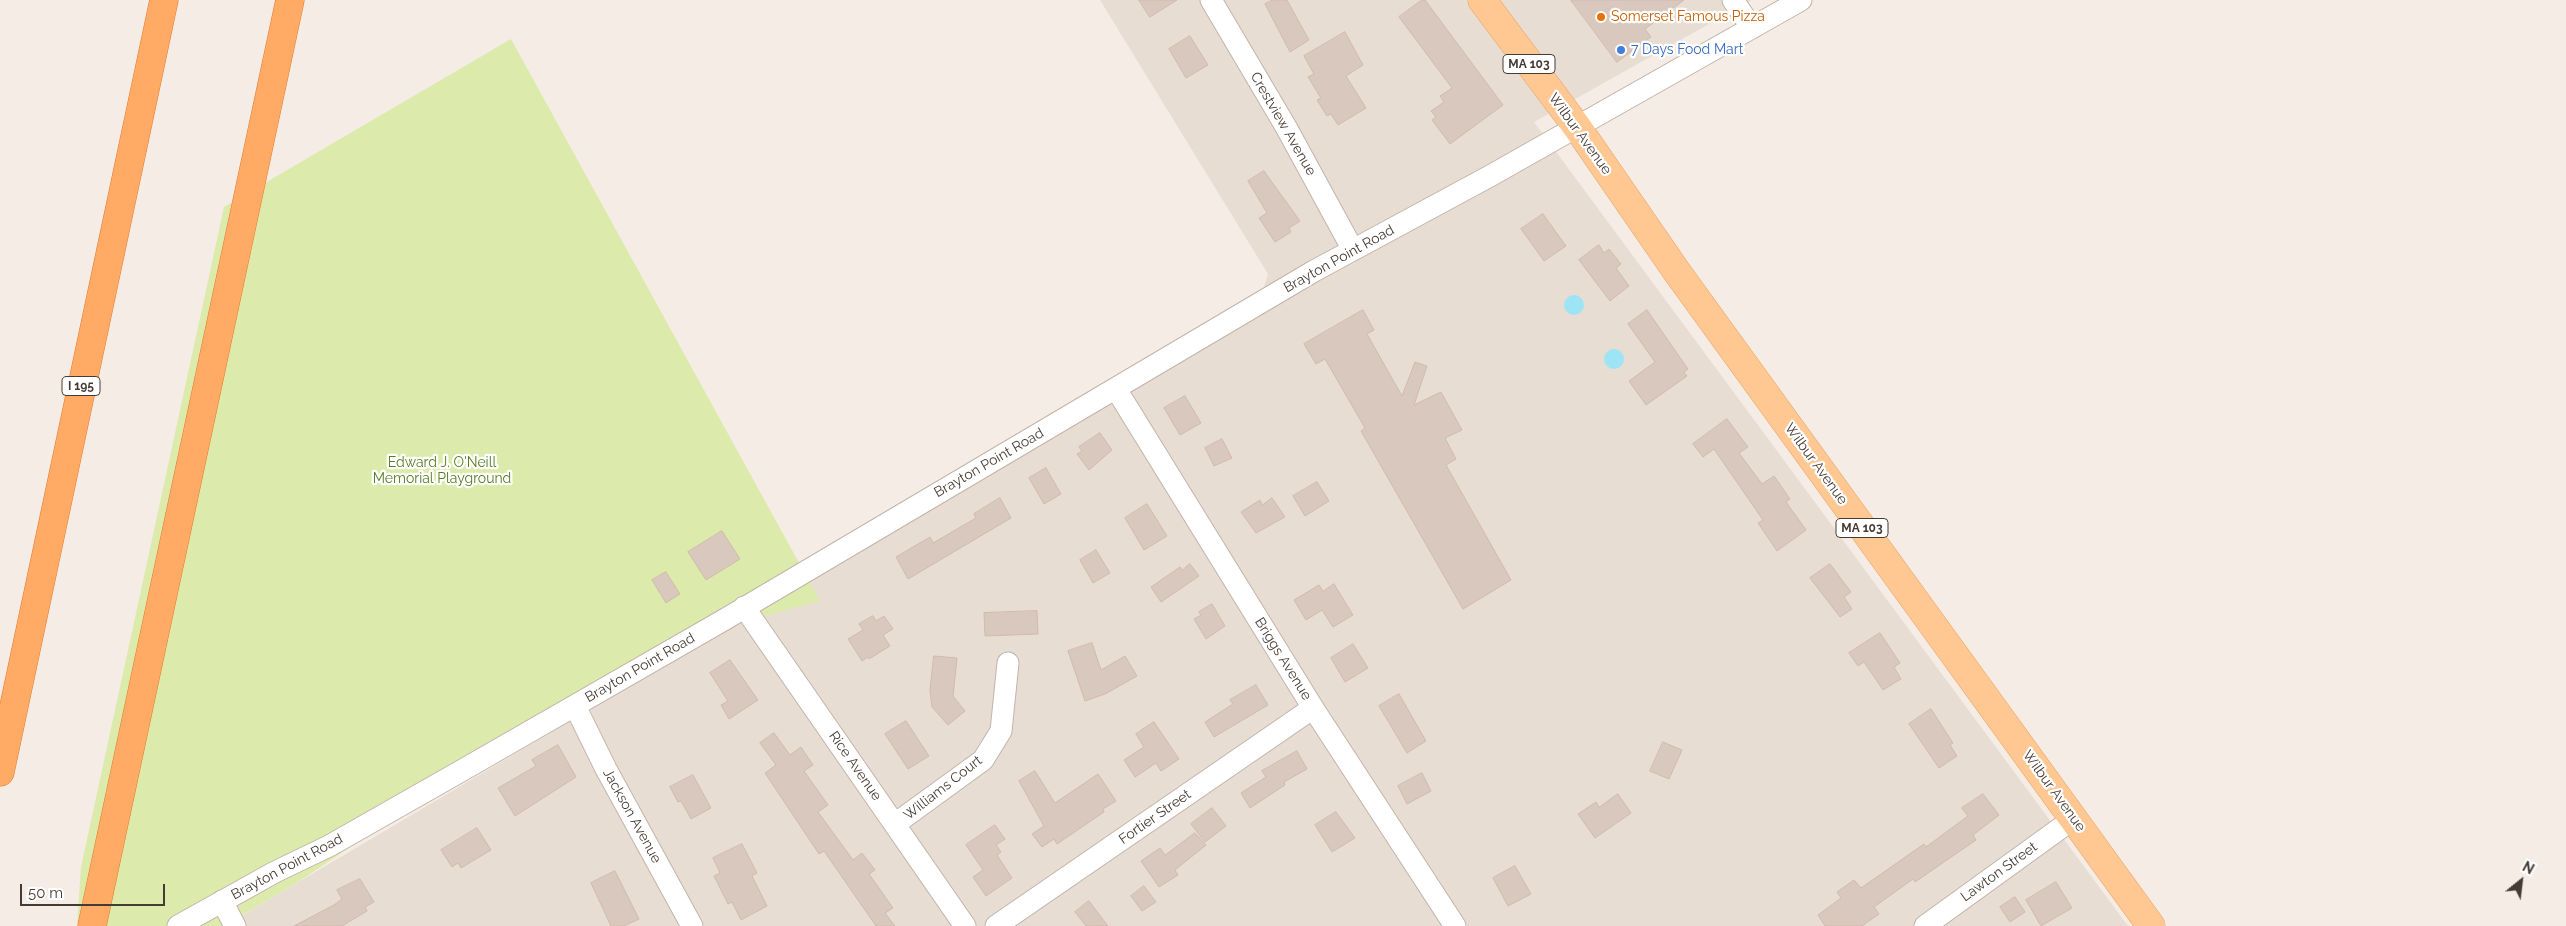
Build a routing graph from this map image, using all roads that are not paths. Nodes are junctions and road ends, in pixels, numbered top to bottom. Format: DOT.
graph roads {
  1 [pos="164,0"];
  2 [pos="290,0"];
  3 [pos="310,0"];
  4 [pos="1210,0"];
  5 [pos="1482,0"];
  6 [pos="1733,0"];
  7 [pos="1801,0"];
  8 [pos="1752,28"];
  9 [pos="1577,127"];
  10 [pos="252,176"];
  11 [pos="1353,250"];
  12 [pos="1116,389"];
  13 [pos="744,607"];
  14 [pos="1008,663"];
  15 [pos="575,706"];
  16 [pos="1313,708"];
  17 [pos="0,772"];
  18 [pos="2074,819"];
  19 [pos="895,824"];
  20 [pos="222,901"];
  21 [pos="92,926"];
  22 [pos="178,926"];
  23 [pos="235,926"];
  24 [pos="692,926"];
  25 [pos="964,926"];
  26 [pos="996,926"];
  27 [pos="1455,926"];
  28 [pos="1925,926"];
  29 [pos="2152,926"];
  1 -- 17 [label="highway, I 195"];
  2 -- 10 [label="highway"];
  3 -- 10 [label="highway"];
  4 -- 11 [label="street, Crestview Avenue"];
  5 -- 9 [label="main road, Wilbur Avenue / MA 103"];
  6 -- 8 [label="street"];
  7 -- 8 [label="street, Brayton Point Road"];
  8 -- 9 [label="street, Brayton Point Road"];
  9 -- 11 [label="street, Brayton Point Road"];
  9 -- 18 [label="main road, Wilbur Avenue / MA 103"];
  10 -- 21 [label="highway"];
  11 -- 12 [label="street, Brayton Point Road"];
  12 -- 13 [label="street, Brayton Point Road"];
  12 -- 16 [label="street, Briggs Avenue"];
  13 -- 15 [label="street, Brayton Point Road"];
  13 -- 19 [label="street, Rice Avenue"];
  14 -- 19 [label="street, Williams Court"];
  15 -- 20 [label="street, Brayton Point Road"];
  15 -- 24 [label="street, Jackson Avenue"];
  16 -- 26 [label="street, Fortier Street"];
  16 -- 27 [label="street, Briggs Avenue"];
  18 -- 28 [label="street, Lawton Street"];
  18 -- 29 [label="main road, Wilbur Avenue / MA 103"];
  19 -- 25 [label="street, Rice Avenue"];
  20 -- 22 [label="street, Brayton Point Road"];
  20 -- 23 [label="street"];
}
